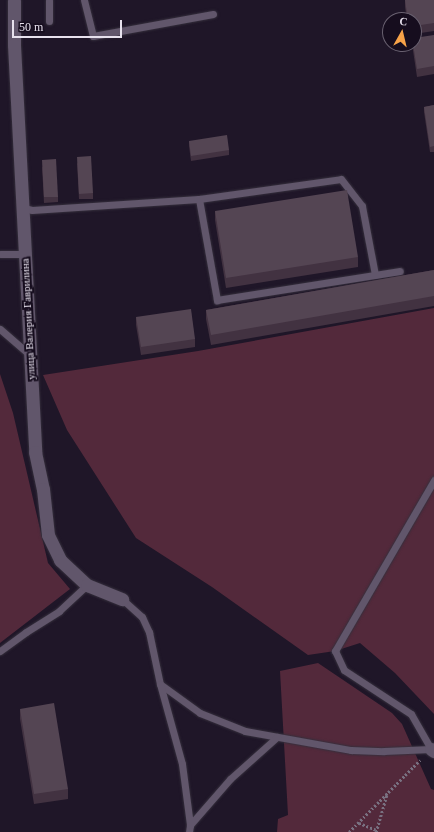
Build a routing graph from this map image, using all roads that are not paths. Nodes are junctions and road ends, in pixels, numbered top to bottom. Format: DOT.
graph roads {
  1 [pos="14,0"];
  2 [pos="49,0"];
  3 [pos="84,0"];
  4 [pos="213,14"];
  5 [pos="50,21"];
  6 [pos="199,199"];
  7 [pos="24,208"];
  8 [pos="0,254"];
  9 [pos="25,254"];
  10 [pos="400,271"];
  11 [pos="375,275"];
  12 [pos="0,329"];
  13 [pos="29,354"];
  14 [pos="434,480"];
  15 [pos="87,585"];
  16 [pos="122,599"];
  17 [pos="0,651"];
  18 [pos="160,684"];
  19 [pos="277,737"];
  20 [pos="433,750"];
  21 [pos="189,829"];
  1 -- 7 [label="street, улица Валерия Гаврилина"];
  2 -- 5 [label="lane"];
  3 -- 4 [label="lane"];
  6 -- 7 [label="lane"];
  6 -- 11 [label="lane"];
  6 -- 11 [label="lane"];
  7 -- 9 [label="street, улица Валерия Гаврилина"];
  8 -- 9 [label="lane"];
  9 -- 13 [label="street, улица Валерия Гаврилина"];
  10 -- 11 [label="lane"];
  12 -- 13 [label="lane"];
  13 -- 15 [label="street, улица Валерия Гаврилина"];
  14 -- 20 [label="lane"];
  15 -- 16 [label="street, улица Валерия Гаврилина"];
  15 -- 17 [label="lane"];
  16 -- 18 [label="lane"];
  18 -- 19 [label="lane"];
  18 -- 21 [label="lane"];
  19 -- 20 [label="lane"];
  19 -- 21 [label="lane"];
}
